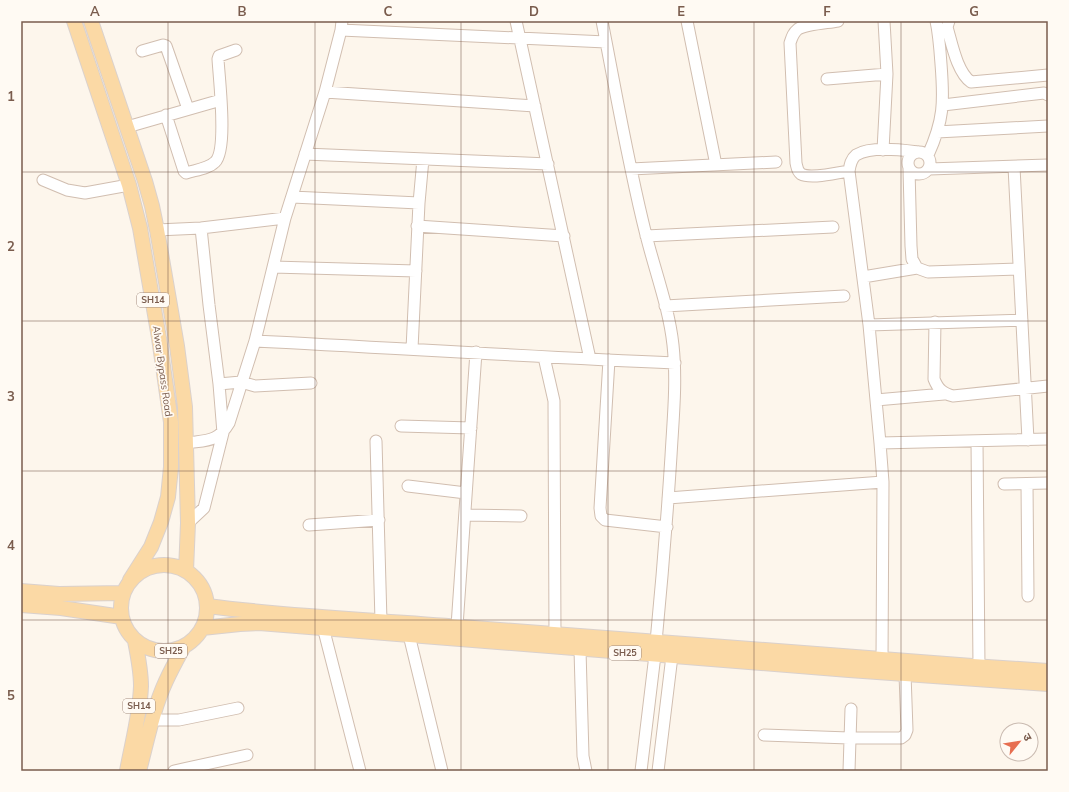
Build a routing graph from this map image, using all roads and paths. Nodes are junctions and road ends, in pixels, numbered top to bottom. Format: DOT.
graph roads {
  1 [pos="74,21"];
  2 [pos="91,21"];
  3 [pos="516,21"];
  4 [pos="602,21"];
  5 [pos="687,21"];
  6 [pos="838,21"];
  7 [pos="884,21"];
  8 [pos="936,21"];
  9 [pos="949,21"];
  10 [pos="342,26"];
  11 [pos="521,39"];
  12 [pos="606,42"];
  13 [pos="142,50"];
  14 [pos="236,50"];
  15 [pos="887,74"];
  16 [pos="1048,75"];
  17 [pos="827,79"];
  18 [pos="325,92"];
  19 [pos="1048,95"];
  20 [pos="221,100"];
  21 [pos="943,105"];
  22 [pos="535,106"];
  23 [pos="188,109"];
  24 [pos="166,115"];
  25 [pos="1048,126"];
  26 [pos="127,127"];
  27 [pos="937,132"];
  28 [pos="883,150"];
  29 [pos="305,154"];
  30 [pos="923,154"];
  31 [pos="423,159"];
  32 [pos="776,162"];
  33 [pos="548,164"];
  34 [pos="716,165"];
  35 [pos="1048,165"];
  36 [pos="1014,167"];
  37 [pos="630,169"];
  38 [pos="909,169"];
  39 [pos="929,169"];
  40 [pos="849,171"];
  41 [pos="43,180"];
  42 [pos="129,185"];
  43 [pos="292,197"];
  44 [pos="419,203"];
  45 [pos="285,218"];
  46 [pos="417,226"];
  47 [pos="833,227"];
  48 [pos="201,228"];
  49 [pos="157,230"];
  50 [pos="564,236"];
  51 [pos="646,236"];
  52 [pos="273,267"];
  53 [pos="916,268"];
  54 [pos="1019,269"];
  55 [pos="416,271"];
  56 [pos="863,278"];
  57 [pos="844,296"];
  58 [pos="666,306"];
  59 [pos="1022,320"];
  60 [pos="935,322"];
  61 [pos="869,325"];
  62 [pos="255,341"];
  63 [pos="412,349"];
  64 [pos="476,352"];
  65 [pos="544,357"];
  66 [pos="590,359"];
  67 [pos="609,360"];
  68 [pos="674,363"];
  69 [pos="241,382"];
  70 [pos="311,383"];
  71 [pos="219,384"];
  72 [pos="1048,386"];
  73 [pos="1025,389"];
  74 [pos="944,394"];
  75 [pos="876,400"];
  76 [pos="401,426"];
  77 [pos="471,428"];
  78 [pos="223,433"];
  79 [pos="1048,439"];
  80 [pos="1028,440"];
  81 [pos="376,441"];
  82 [pos="977,441"];
  83 [pos="187,443"];
  84 [pos="880,443"];
  85 [pos="883,482"];
  86 [pos="1048,483"];
  87 [pos="1004,484"];
  88 [pos="1027,484"];
  89 [pos="408,486"];
  90 [pos="466,493"];
  91 [pos="668,498"];
  92 [pos="464,515"];
  93 [pos="521,516"];
  94 [pos="379,520"];
  95 [pos="188,523"];
  96 [pos="309,525"];
  97 [pos="667,527"];
  98 [pos="186,571"];
  99 [pos="130,580"];
  100 [pos="21,591"];
  101 [pos="123,593"];
  102 [pos="1028,596"];
  103 [pos="21,605"];
  104 [pos="208,606"];
  105 [pos="122,617"];
  106 [pos="381,621"];
  107 [pos="457,626"];
  108 [pos="202,628"];
  109 [pos="323,628"];
  110 [pos="555,634"];
  111 [pos="409,635"];
  112 [pos="135,640"];
  113 [pos="183,648"];
  114 [pos="655,648"];
  115 [pos="580,650"];
  116 [pos="672,656"];
  117 [pos="882,660"];
  118 [pos="979,666"];
  119 [pos="1048,671"];
  120 [pos="905,674"];
  121 [pos="1048,684"];
  122 [pos="238,708"];
  123 [pos="851,709"];
  124 [pos="152,720"];
  125 [pos="764,735"];
  126 [pos="850,738"];
  127 [pos="247,755"];
  128 [pos="127,771"];
  129 [pos="139,771"];
  130 [pos="174,771"];
  131 [pos="360,771"];
  132 [pos="442,771"];
  133 [pos="586,771"];
  134 [pos="641,771"];
  135 [pos="658,771"];
  136 [pos="849,771"];
  1 -- 42 [label="main road, Alwar Bypass Road / SH14"];
  2 -- 26 [label="main road, Alwar Bypass Road / SH14"];
  3 -- 11 [label="street"];
  4 -- 12 [label="street"];
  5 -- 34 [label="street"];
  6 -- 40 [label="street"];
  7 -- 15 [label="street"];
  8 -- 21 [label="street"];
  9 -- 16 [label="street"];
  10 -- 11 [label="street"];
  10 -- 18 [label="street"];
  11 -- 12 [label="street"];
  11 -- 22 [label="street"];
  12 -- 37 [label="street"];
  13 -- 23 [label="street"];
  14 -- 20 [label="street"];
  15 -- 17 [label="street"];
  15 -- 28 [label="street"];
  18 -- 22 [label="street"];
  18 -- 29 [label="street"];
  19 -- 21 [label="street"];
  20 -- 23 [label="street"];
  20 -- 24 [label="street"];
  21 -- 27 [label="street"];
  22 -- 33 [label="street"];
  23 -- 24 [label="street"];
  24 -- 26 [label="street"];
  25 -- 27 [label="street"];
  26 -- 49 [label="main road, Alwar Bypass Road / SH14"];
  27 -- 30 [label="street"];
  28 -- 30 [label="street"];
  28 -- 40 [label="street"];
  29 -- 31 [label="street"];
  29 -- 43 [label="street"];
  30 -- 38 [label="street"];
  30 -- 39 [label="street"];
  31 -- 33 [label="street"];
  31 -- 44 [label="street"];
  32 -- 34 [label="street"];
  33 -- 50 [label="street"];
  34 -- 37 [label="street"];
  35 -- 36 [label="street"];
  36 -- 39 [label="street"];
  36 -- 54 [label="street"];
  37 -- 51 [label="street"];
  38 -- 39 [label="street"];
  38 -- 53 [label="street"];
  40 -- 56 [label="street"];
  41 -- 42 [label="street"];
  42 -- 99 [label="main road, Alwar Bypass Road / SH14"];
  43 -- 44 [label="street"];
  43 -- 45 [label="street"];
  44 -- 46 [label="street"];
  45 -- 48 [label="street"];
  45 -- 52 [label="street"];
  46 -- 50 [label="street"];
  46 -- 55 [label="street"];
  47 -- 51 [label="street"];
  48 -- 49 [label="street"];
  48 -- 71 [label="street"];
  49 -- 83 [label="main road, Alwar Bypass Road / SH14"];
  50 -- 66 [label="street"];
  51 -- 58 [label="street"];
  52 -- 55 [label="street"];
  52 -- 62 [label="street"];
  53 -- 54 [label="street"];
  53 -- 56 [label="street"];
  54 -- 59 [label="street"];
  55 -- 63 [label="street"];
  56 -- 61 [label="street"];
  57 -- 58 [label="street"];
  58 -- 68 [label="street"];
  59 -- 60 [label="street"];
  59 -- 73 [label="street"];
  60 -- 61 [label="street"];
  60 -- 74 [label="street"];
  61 -- 75 [label="street"];
  62 -- 63 [label="street"];
  62 -- 69 [label="street"];
  63 -- 64 [label="street"];
  64 -- 65 [label="street"];
  64 -- 77 [label="street"];
  65 -- 66 [label="street"];
  65 -- 110 [label="street"];
  66 -- 67 [label="street"];
  67 -- 68 [label="street"];
  67 -- 97 [label="street"];
  68 -- 91 [label="street"];
  69 -- 70 [label="street"];
  69 -- 71 [label="street"];
  69 -- 78 [label="street"];
  71 -- 78 [label="street"];
  72 -- 73 [label="street"];
  73 -- 74 [label="street"];
  73 -- 80 [label="street"];
  74 -- 75 [label="street"];
  75 -- 84 [label="street"];
  76 -- 77 [label="street"];
  77 -- 90 [label="street"];
  78 -- 83 [label="street"];
  78 -- 95 [label="street"];
  79 -- 80 [label="street"];
  80 -- 82 [label="street"];
  81 -- 94 [label="street"];
  82 -- 84 [label="street"];
  82 -- 118 [label="street"];
  83 -- 95 [label="main road, Alwar Bypass Road / SH14"];
  84 -- 85 [label="street"];
  85 -- 91 [label="street"];
  85 -- 117 [label="street"];
  86 -- 88 [label="street"];
  87 -- 88 [label="street"];
  88 -- 102 [label="street"];
  89 -- 90 [label="street"];
  90 -- 92 [label="street"];
  91 -- 97 [label="street"];
  92 -- 93 [label="street"];
  92 -- 107 [label="street"];
  94 -- 96 [label="street"];
  94 -- 106 [label="street"];
  95 -- 98 [label="main road, Alwar Bypass Road / SH14"];
  97 -- 114 [label="street"];
  98 -- 99 [label="main road, SH25"];
  98 -- 104 [label="main road, SH25"];
  99 -- 101 [label="main road, SH25"];
  100 -- 101 [label="main road"];
  101 -- 105 [label="main road, SH25"];
  103 -- 105 [label="main road"];
  104 -- 106 [label="main road, SH25"];
  104 -- 108 [label="main road, SH25"];
  105 -- 112 [label="main road, SH25"];
  106 -- 107 [label="main road, SH25"];
  107 -- 110 [label="main road, SH25"];
  108 -- 109 [label="main road, SH25"];
  108 -- 113 [label="main road, SH25"];
  109 -- 111 [label="main road, SH25"];
  109 -- 131 [label="street"];
  110 -- 114 [label="main road, SH25"];
  111 -- 115 [label="main road, SH25"];
  111 -- 132 [label="street"];
  112 -- 113 [label="main road, SH25"];
  112 -- 128 [label="main road, SH14"];
  113 -- 124 [label="main road, SH14"];
  114 -- 115 [label="main road, SH25"];
  114 -- 116 [label="main road, SH25"];
  114 -- 117 [label="main road, SH25"];
  114 -- 134 [label="street"];
  115 -- 133 [label="street"];
  116 -- 120 [label="main road, SH25"];
  116 -- 135 [label="street"];
  117 -- 118 [label="main road, SH25"];
  118 -- 119 [label="main road, SH25"];
  120 -- 121 [label="main road, SH25"];
  120 -- 126 [label="street"];
  122 -- 124 [label="street"];
  123 -- 126 [label="street"];
  124 -- 129 [label="main road, SH14"];
  125 -- 126 [label="street"];
  126 -- 136 [label="street"];
  127 -- 130 [label="street"];
}
